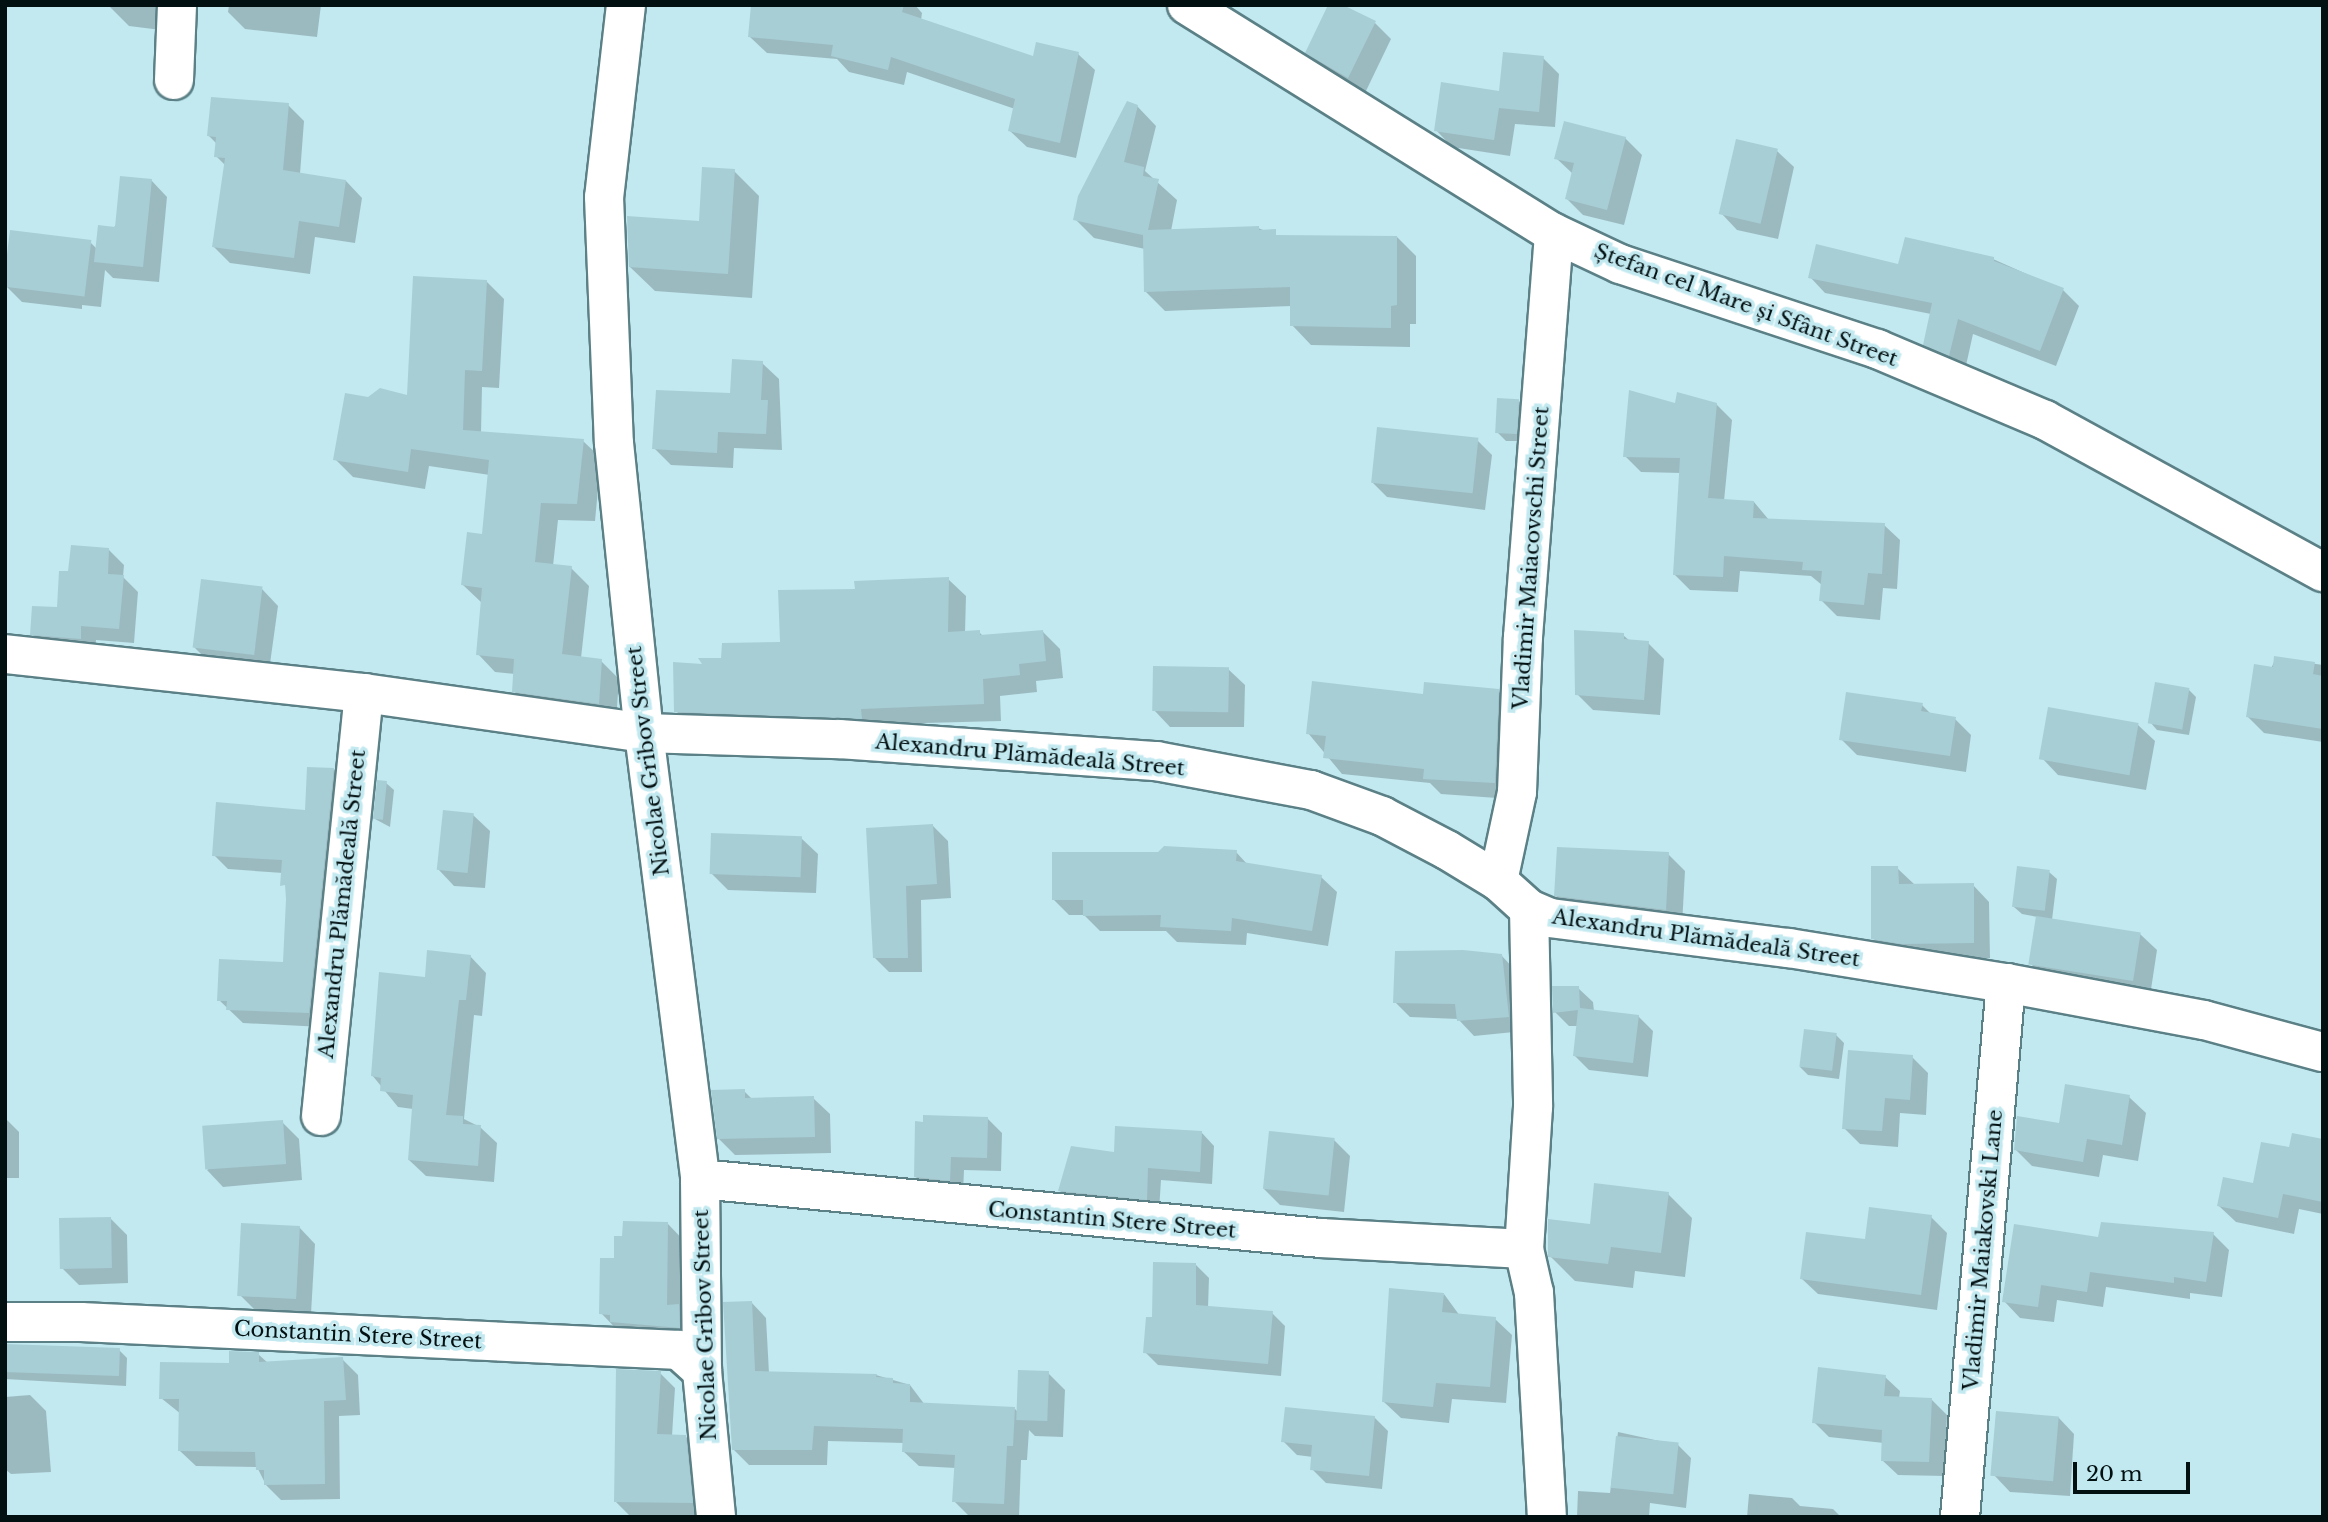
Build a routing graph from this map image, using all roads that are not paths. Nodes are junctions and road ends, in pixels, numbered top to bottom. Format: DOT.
graph roads {
  1 [pos="177,5"];
  2 [pos="626,5"];
  3 [pos="1187,5"];
  4 [pos="174,80"];
  5 [pos="1554,233"];
  6 [pos="2323,572"];
  7 [pos="5,654"];
  8 [pos="363,693"];
  9 [pos="644,733"];
  10 [pos="1498,881"];
  11 [pos="1529,909"];
  12 [pos="2006,984"];
  13 [pos="2323,1052"];
  14 [pos="321,1116"];
  15 [pos="700,1179"];
  16 [pos="1524,1250"];
  17 [pos="5,1322"];
  18 [pos="702,1371"];
  19 [pos="716,1517"];
  20 [pos="1547,1517"];
  21 [pos="1960,1517"];
  1 -- 4 [label="street"];
  2 -- 9 [label="street, Nicolae Gribov Street"];
  3 -- 5 [label="street, Ștefan cel Mare și Sfânt Street"];
  5 -- 6 [label="street, Ștefan cel Mare și Sfânt Street"];
  5 -- 10 [label="street, Vladimir Maiacovschi Street"];
  7 -- 8 [label="street, Alexandru Plămădeală Street"];
  8 -- 9 [label="street, Alexandru Plămădeală Street"];
  8 -- 14 [label="street, Alexandru Plămădeală Street"];
  9 -- 10 [label="street, Alexandru Plămădeală Street"];
  9 -- 15 [label="street, Nicolae Gribov Street"];
  10 -- 11 [label="street, Alexandru Plămădeală Street"];
  11 -- 12 [label="street, Alexandru Plămădeală Street"];
  11 -- 16 [label="street"];
  12 -- 13 [label="street, Alexandru Plămădeală Street"];
  12 -- 21 [label="street, Vladimir Maiakovski Lane"];
  15 -- 16 [label="street, Constantin Stere Street"];
  15 -- 18 [label="street, Nicolae Gribov Street"];
  16 -- 20 [label="street"];
  17 -- 18 [label="street, Constantin Stere Street"];
  18 -- 19 [label="street, Nicolae Gribov Street"];
}
